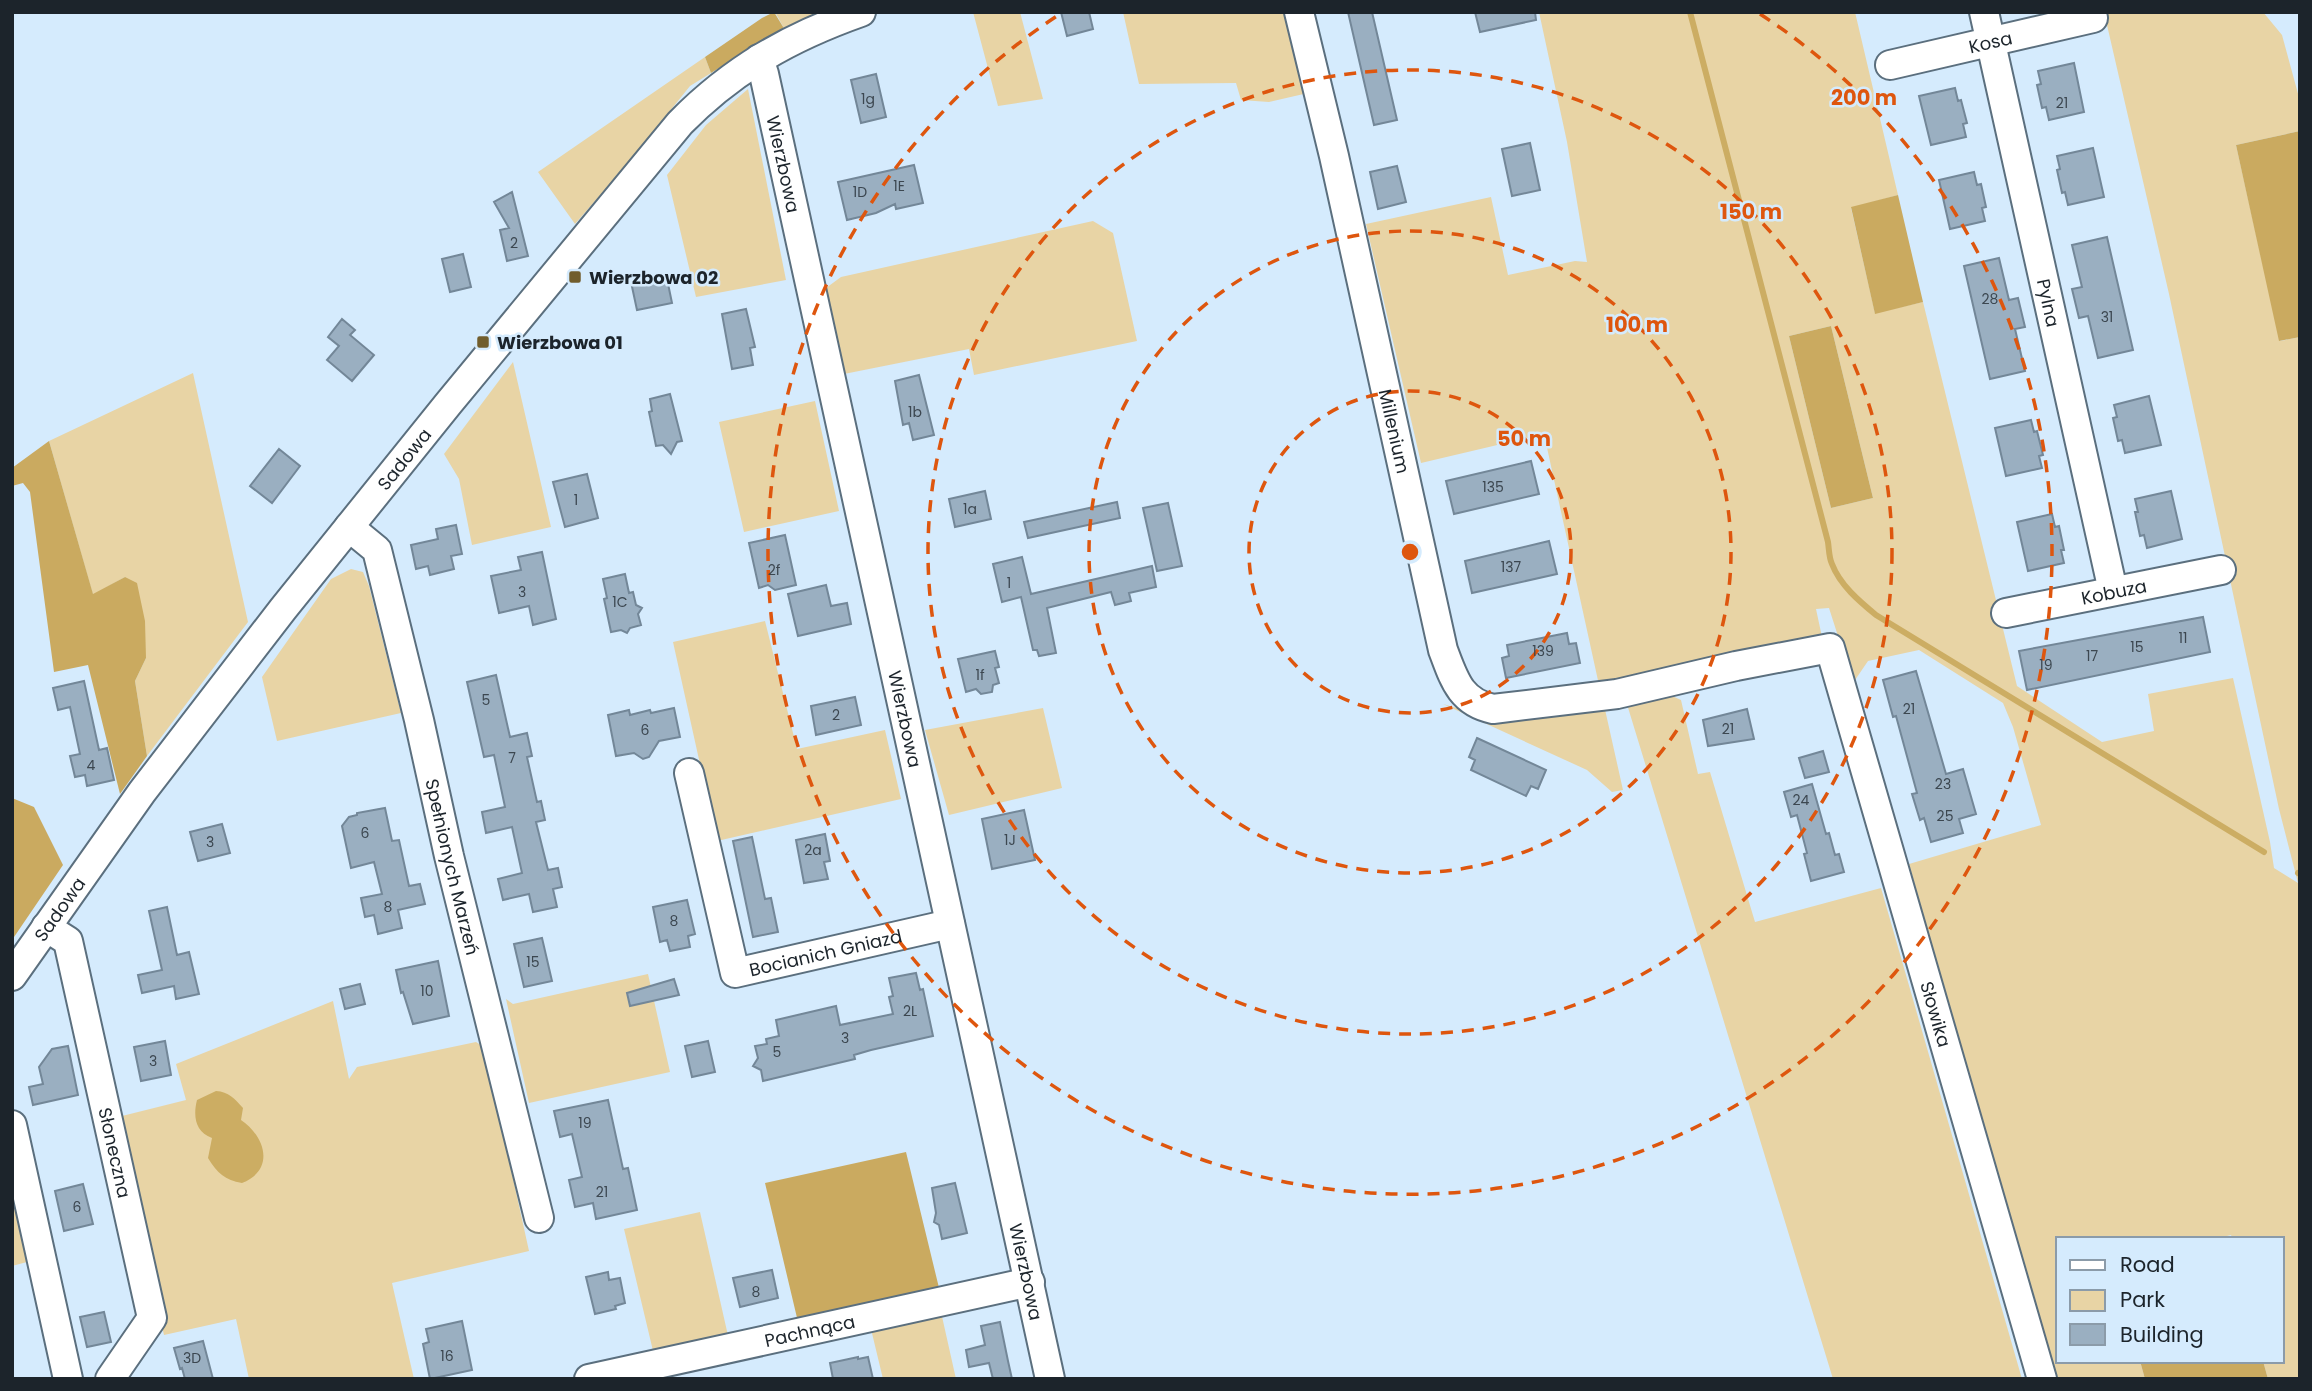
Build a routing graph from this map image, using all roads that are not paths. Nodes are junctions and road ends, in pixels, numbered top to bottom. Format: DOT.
graph roads {
  1 [pos="861,12"];
  2 [pos="1299,12"];
  3 [pos="1984,12"];
  4 [pos="2093,18"];
  5 [pos="1991,41"];
  6 [pos="759,59"];
  7 [pos="1890,65"];
  8 [pos="349,527"];
  9 [pos="2221,570"];
  10 [pos="2113,591"];
  11 [pos="2006,613"];
  12 [pos="1830,648"];
  13 [pos="689,773"];
  14 [pos="950,923"];
  15 [pos="46,927"];
  16 [pos="12,976"];
  17 [pos="12,1125"];
  18 [pos="539,1218"];
  19 [pos="1030,1282"];
  20 [pos="68,1379"];
  21 [pos="110,1379"];
  22 [pos="589,1379"];
  23 [pos="1050,1379"];
  24 [pos="2042,1379"];
  1 -- 6 [label="street, Sadowa"];
  2 -- 12 [label="street, Millenium"];
  3 -- 5 [label="street, Pylna"];
  4 -- 5 [label="street, Kosa"];
  5 -- 7 [label="street, Kosa"];
  5 -- 10 [label="street, Pylna"];
  6 -- 8 [label="street, Sadowa"];
  6 -- 14 [label="street, Wierzbowa"];
  8 -- 15 [label="street, Sadowa"];
  8 -- 18 [label="street, Spełnionych Marzeń"];
  9 -- 10 [label="street, Kobuza"];
  10 -- 11 [label="street, Kobuza"];
  12 -- 24 [label="street, Słowika"];
  13 -- 14 [label="street, Bocianich Gniazd"];
  14 -- 19 [label="street, Wierzbowa"];
  15 -- 16 [label="street, Sadowa"];
  15 -- 21 [label="street, Słoneczna"];
  17 -- 20 [label="street"];
  19 -- 22 [label="street, Pachnąca"];
  19 -- 23 [label="street, Wierzbowa"];
}
